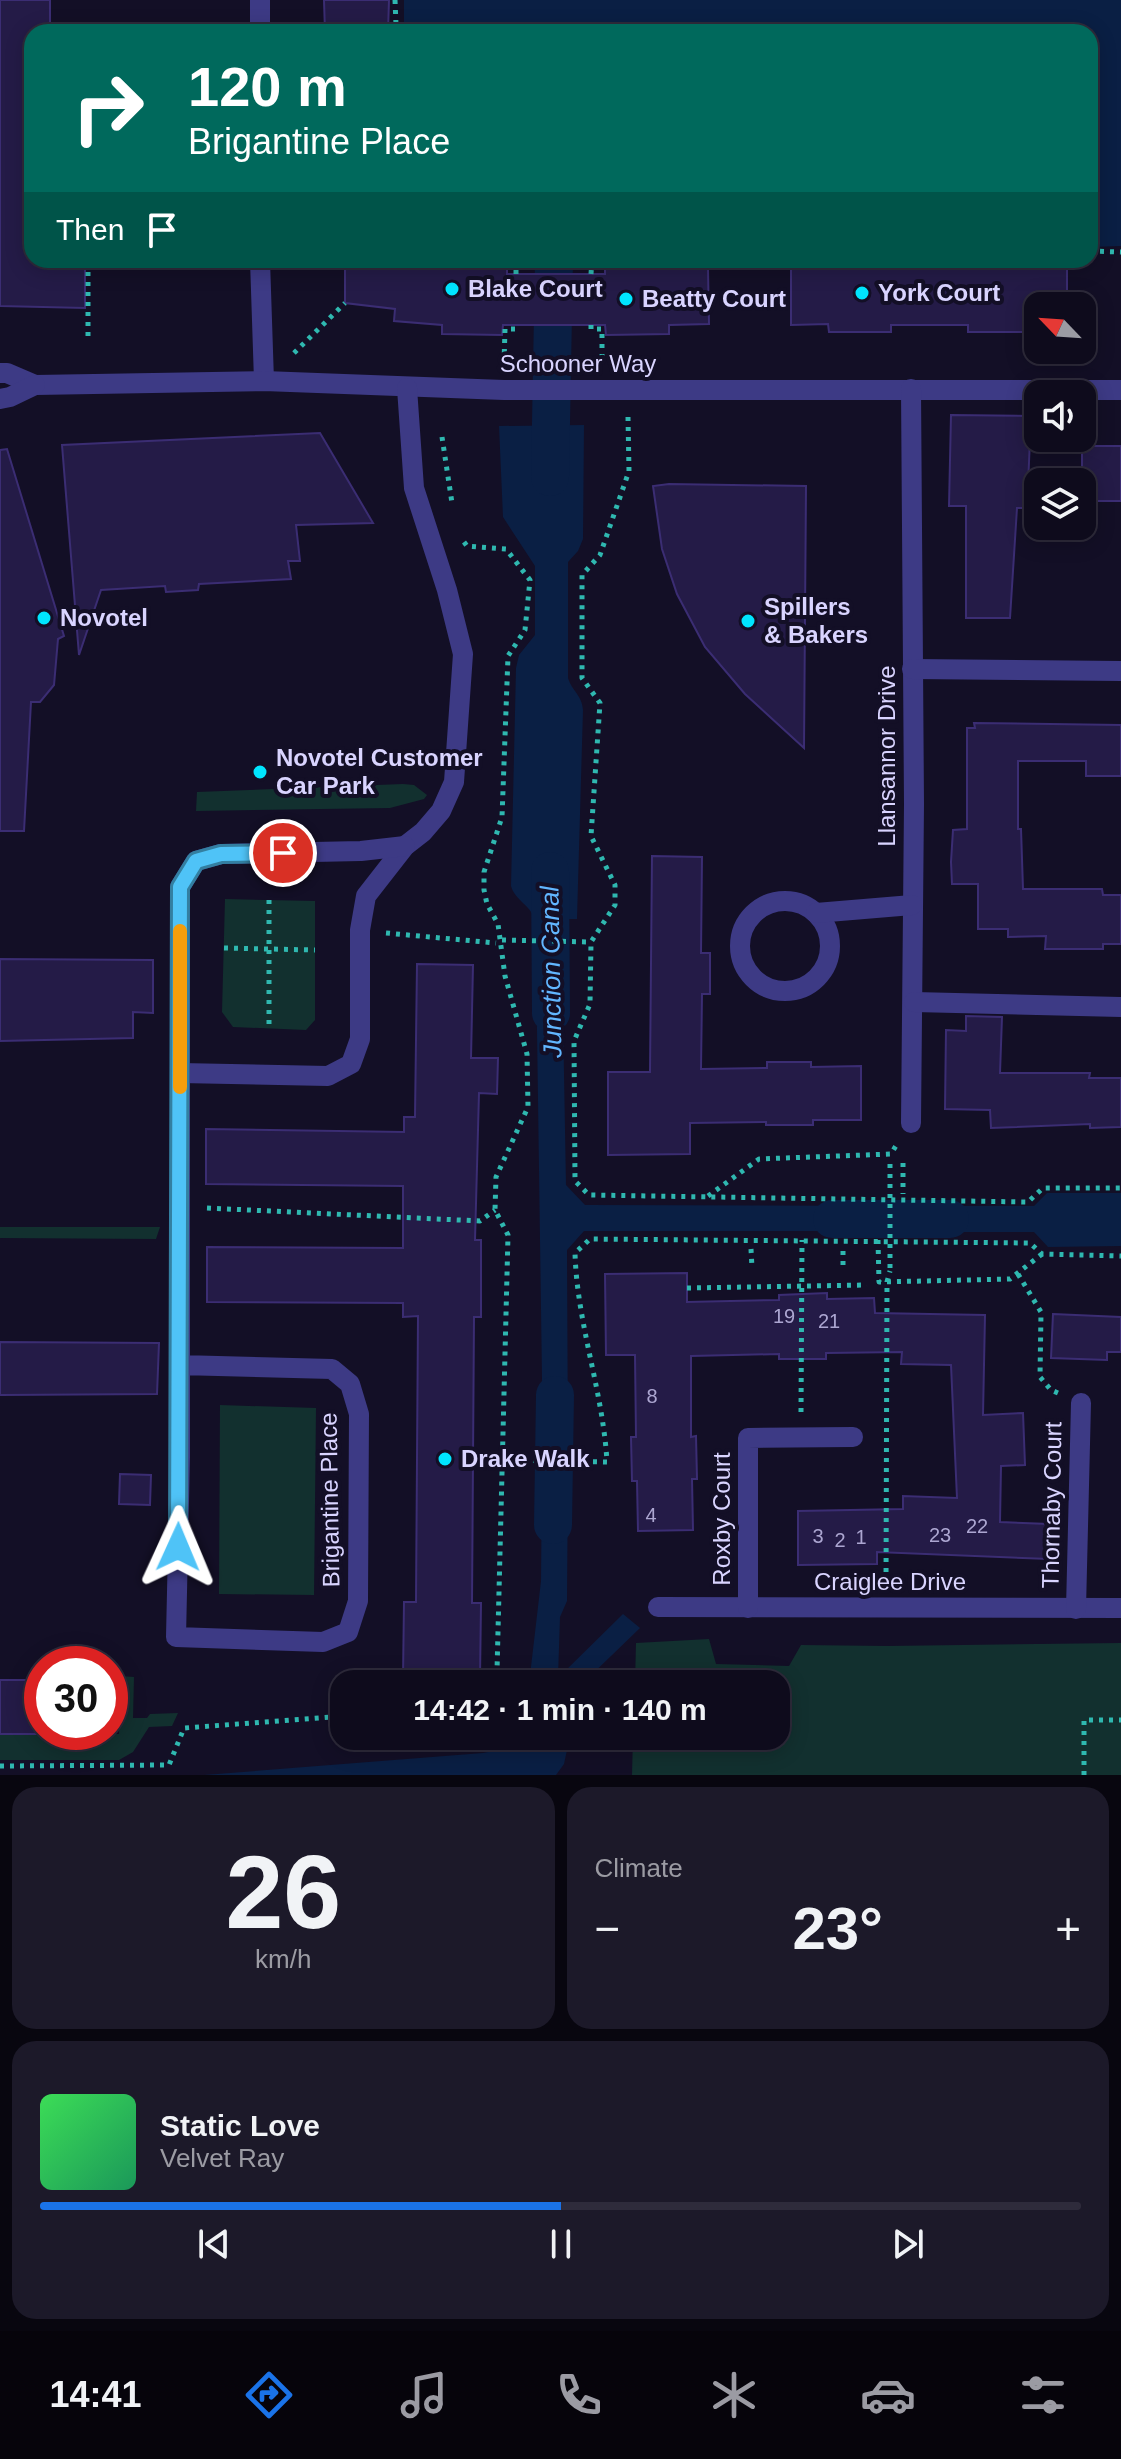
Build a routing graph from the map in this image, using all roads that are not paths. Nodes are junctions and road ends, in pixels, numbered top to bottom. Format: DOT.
graph roads {
  1 [pos="260,0"];
  2 [pos="260,24"];
  3 [pos="260,268"];
  4 [pos="0,373"];
  5 [pos="264,381"];
  6 [pos="35,385"];
  7 [pos="407,388"];
  8 [pos="911,389"];
  9 [pos="1121,390"];
  10 [pos="0,399"];
  11 [pos="912,669"];
  12 [pos="1121,671"];
  13 [pos="405,846"];
  14 [pos="912,905"];
  15 [pos="816,913"];
  16 [pos="914,1002"];
  17 [pos="1121,1007"];
  18 [pos="180,1073"];
  19 [pos="911,1123"];
  20 [pos="180,1365"];
  21 [pos="1081,1403"];
  22 [pos="853,1437"];
  23 [pos="658,1607"];
  24 [pos="748,1608"];
  25 [pos="1121,1608"];
  26 [pos="1076,1609"];
  1 -- 2 [label="street"];
  3 -- 5 [label="street"];
  4 -- 6 [label="street, Schooner Way"];
  5 -- 6 [label="street, Schooner Way"];
  5 -- 7 [label="street, Schooner Way"];
  6 -- 10 [label="street, Schooner Way"];
  7 -- 8 [label="street, Schooner Way"];
  7 -- 13 [label="street"];
  8 -- 9 [label="street, Schooner Way"];
  8 -- 11 [label="street, Llansannor Drive"];
  11 -- 12 [label="street"];
  11 -- 14 [label="street, Llansannor Drive"];
  13 -- 18 [label="street"];
  13 -- 18 [label="street, Brigantine Place"];
  14 -- 15 [label="street"];
  14 -- 16 [label="street, Llansannor Drive"];
  15 -- 15 [label="street"];
  16 -- 17 [label="street"];
  16 -- 19 [label="street, Llansannor Drive"];
  18 -- 20 [label="street, Brigantine Place"];
  20 -- 20 [label="street, Brigantine Place"];
  21 -- 26 [label="street, Thornaby Court"];
  22 -- 24 [label="street, Roxby Court"];
  23 -- 24 [label="street, Craiglee Drive"];
  24 -- 26 [label="street, Craiglee Drive"];
  25 -- 26 [label="street, Craiglee Drive"];
}
